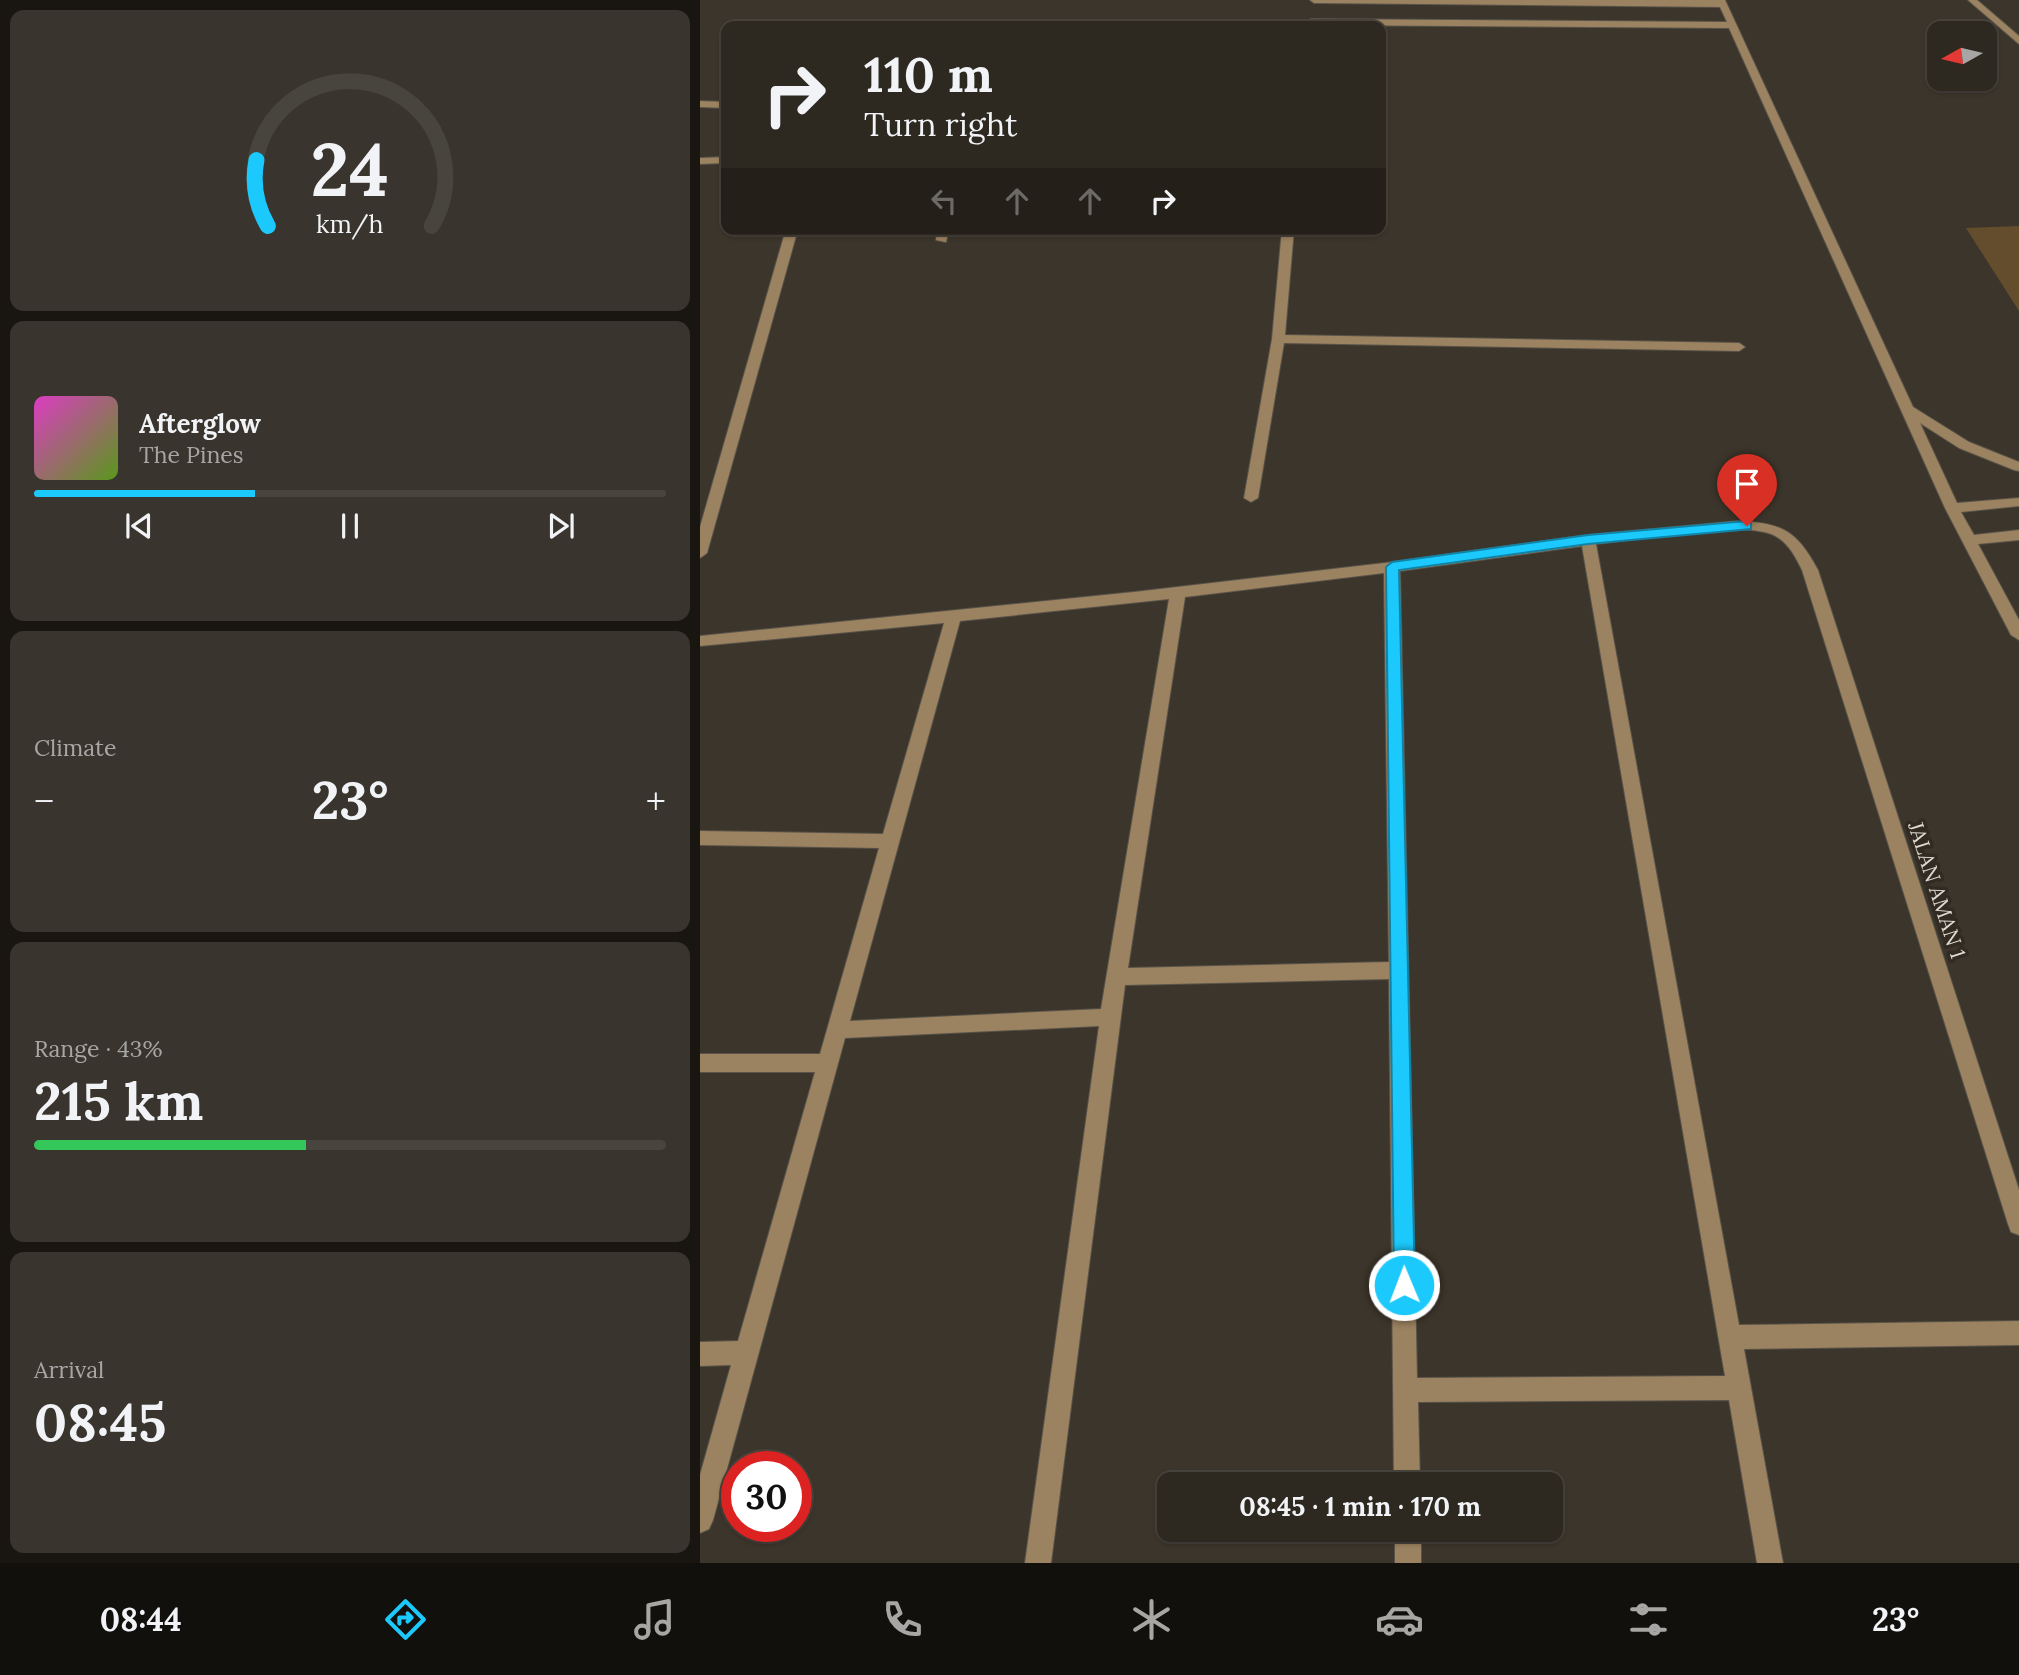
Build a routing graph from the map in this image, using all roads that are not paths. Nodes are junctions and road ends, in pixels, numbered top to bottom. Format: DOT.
graph roads {
  1 [pos="1314,0"];
  2 [pos="1972,0"];
  3 [pos="1722,2"];
  4 [pos="1481,3"];
  5 [pos="1311,21"];
  6 [pos="1386,24"];
  7 [pos="1482,24"];
  8 [pos="1732,25"];
  9 [pos="2019,41"];
  10 [pos="700,104"];
  11 [pos="721,105"];
  12 [pos="721,160"];
  13 [pos="700,161"];
  14 [pos="790,235"];
  15 [pos="1287,235"];
  16 [pos="1278,339"];
  17 [pos="1739,347"];
  18 [pos="1908,409"];
  19 [pos="2019,467"];
  20 [pos="1251,498"];
  21 [pos="2019,502"];
  22 [pos="1952,508"];
  23 [pos="2019,535"];
  24 [pos="1588,540"];
  25 [pos="1970,540"];
  26 [pos="700,553"];
  27 [pos="1392,567"];
  28 [pos="1178,592"];
  29 [pos="953,618"];
  30 [pos="2019,635"];
  31 [pos="700,641"];
  32 [pos="700,838"];
  33 [pos="890,841"];
  34 [pos="1399,970"];
  35 [pos="1117,977"];
  36 [pos="1110,1017"];
  37 [pos="838,1030"];
  38 [pos="700,1063"];
  39 [pos="828,1063"];
  40 [pos="2019,1224"];
  41 [pos="2019,1334"];
  42 [pos="1732,1337"];
  43 [pos="747,1353"];
  44 [pos="700,1354"];
  45 [pos="1740,1388"];
  46 [pos="1406,1390"];
  47 [pos="1407,1472"];
  48 [pos="700,1520"];
  49 [pos="1408,1542"];
  50 [pos="1038,1563"];
  51 [pos="1408,1563"];
  52 [pos="1770,1563"];
  1 -- 4 [label="street"];
  1 -- 5 [label="street"];
  2 -- 9 [label="street"];
  3 -- 4 [label="street"];
  3 -- 8 [label="street"];
  4 -- 7 [label="street"];
  6 -- 7 [label="street"];
  7 -- 8 [label="street"];
  8 -- 18 [label="street"];
  10 -- 11 [label="street"];
  12 -- 13 [label="street"];
  14 -- 26 [label="street"];
  15 -- 16 [label="street"];
  16 -- 17 [label="street"];
  16 -- 20 [label="street"];
  18 -- 19 [label="street"];
  18 -- 22 [label="street"];
  21 -- 22 [label="street"];
  22 -- 25 [label="street"];
  23 -- 25 [label="street"];
  24 -- 27 [label="street, JALAN AMAN 1"];
  24 -- 40 [label="street, JALAN AMAN 1"];
  24 -- 42 [label="street"];
  25 -- 30 [label="street"];
  27 -- 28 [label="street, JALAN AMAN 1"];
  27 -- 34 [label="street"];
  28 -- 29 [label="street, JALAN AMAN 1"];
  28 -- 35 [label="street"];
  29 -- 31 [label="street, JALAN AMAN 1"];
  29 -- 33 [label="street"];
  32 -- 33 [label="street"];
  33 -- 37 [label="street"];
  34 -- 35 [label="street"];
  34 -- 46 [label="street"];
  35 -- 36 [label="street"];
  36 -- 37 [label="street"];
  36 -- 50 [label="street"];
  37 -- 39 [label="street"];
  38 -- 39 [label="street"];
  39 -- 43 [label="street"];
  41 -- 42 [label="street"];
  42 -- 45 [label="street"];
  43 -- 44 [label="street"];
  43 -- 48 [label="street"];
  45 -- 46 [label="street"];
  45 -- 52 [label="street"];
  46 -- 47 [label="street"];
  49 -- 51 [label="street"];
}
